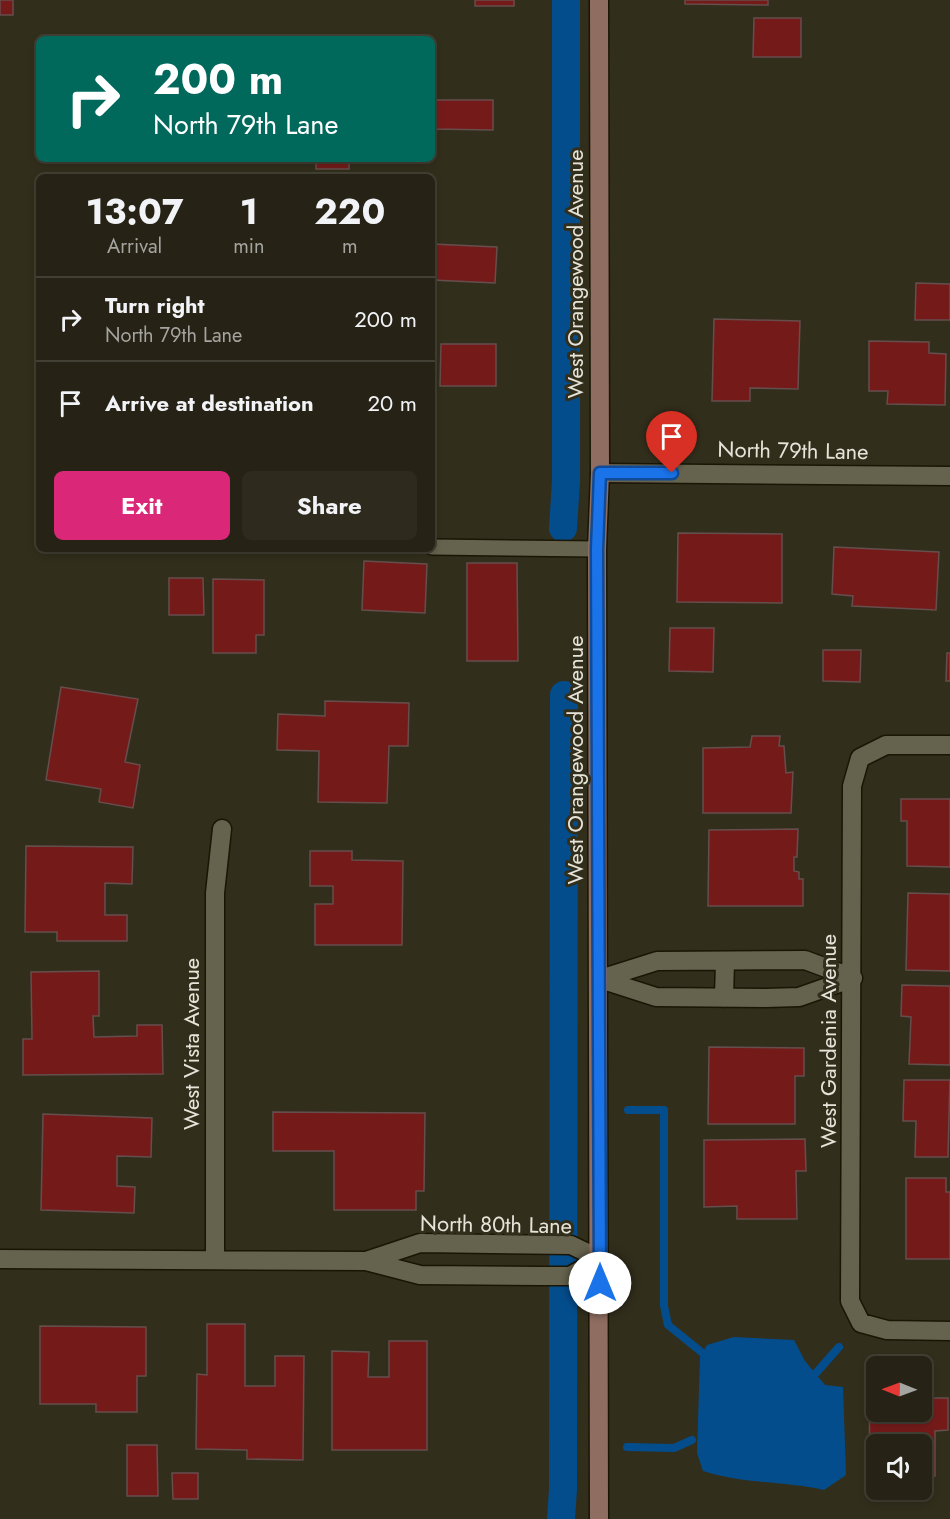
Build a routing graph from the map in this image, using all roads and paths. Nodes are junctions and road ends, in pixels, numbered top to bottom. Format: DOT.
graph roads {
  1 [pos="599,0"];
  2 [pos="600,473"];
  3 [pos="950,476"];
  4 [pos="435,547"];
  5 [pos="597,549"];
  6 [pos="950,745"];
  7 [pos="222,829"];
  8 [pos="726,961"];
  9 [pos="600,978"];
  10 [pos="853,978"];
  11 [pos="724,998"];
  12 [pos="456,1244"];
  13 [pos="0,1259"];
  14 [pos="600,1259"];
  15 [pos="215,1260"];
  16 [pos="366,1261"];
  17 [pos="456,1275"];
  18 [pos="950,1331"];
  19 [pos="599,1519"];
  1 -- 2 [label="street, West Orangewood Avenue"];
  2 -- 3 [label="street, North 79th Lane"];
  2 -- 5 [label="street, West Orangewood Avenue"];
  4 -- 5 [label="lane"];
  5 -- 9 [label="street, West Orangewood Avenue"];
  6 -- 10 [label="street, West Gardenia Avenue"];
  7 -- 15 [label="street, West Vista Avenue"];
  8 -- 9 [label="street"];
  8 -- 10 [label="street"];
  8 -- 11 [label="street"];
  9 -- 11 [label="street"];
  9 -- 14 [label="street, West Orangewood Avenue"];
  10 -- 11 [label="street"];
  10 -- 18 [label="street, West Gardenia Avenue"];
  12 -- 14 [label="street, North 80th Lane"];
  12 -- 16 [label="street, North 80th Lane"];
  12 -- 17 [label="street"];
  13 -- 15 [label="street, North 80th Lane"];
  14 -- 17 [label="street, North 80th Lane"];
  14 -- 19 [label="street, West Orangewood Avenue"];
  15 -- 16 [label="street, North 80th Lane"];
  16 -- 17 [label="street, North 80th Lane"];
}
